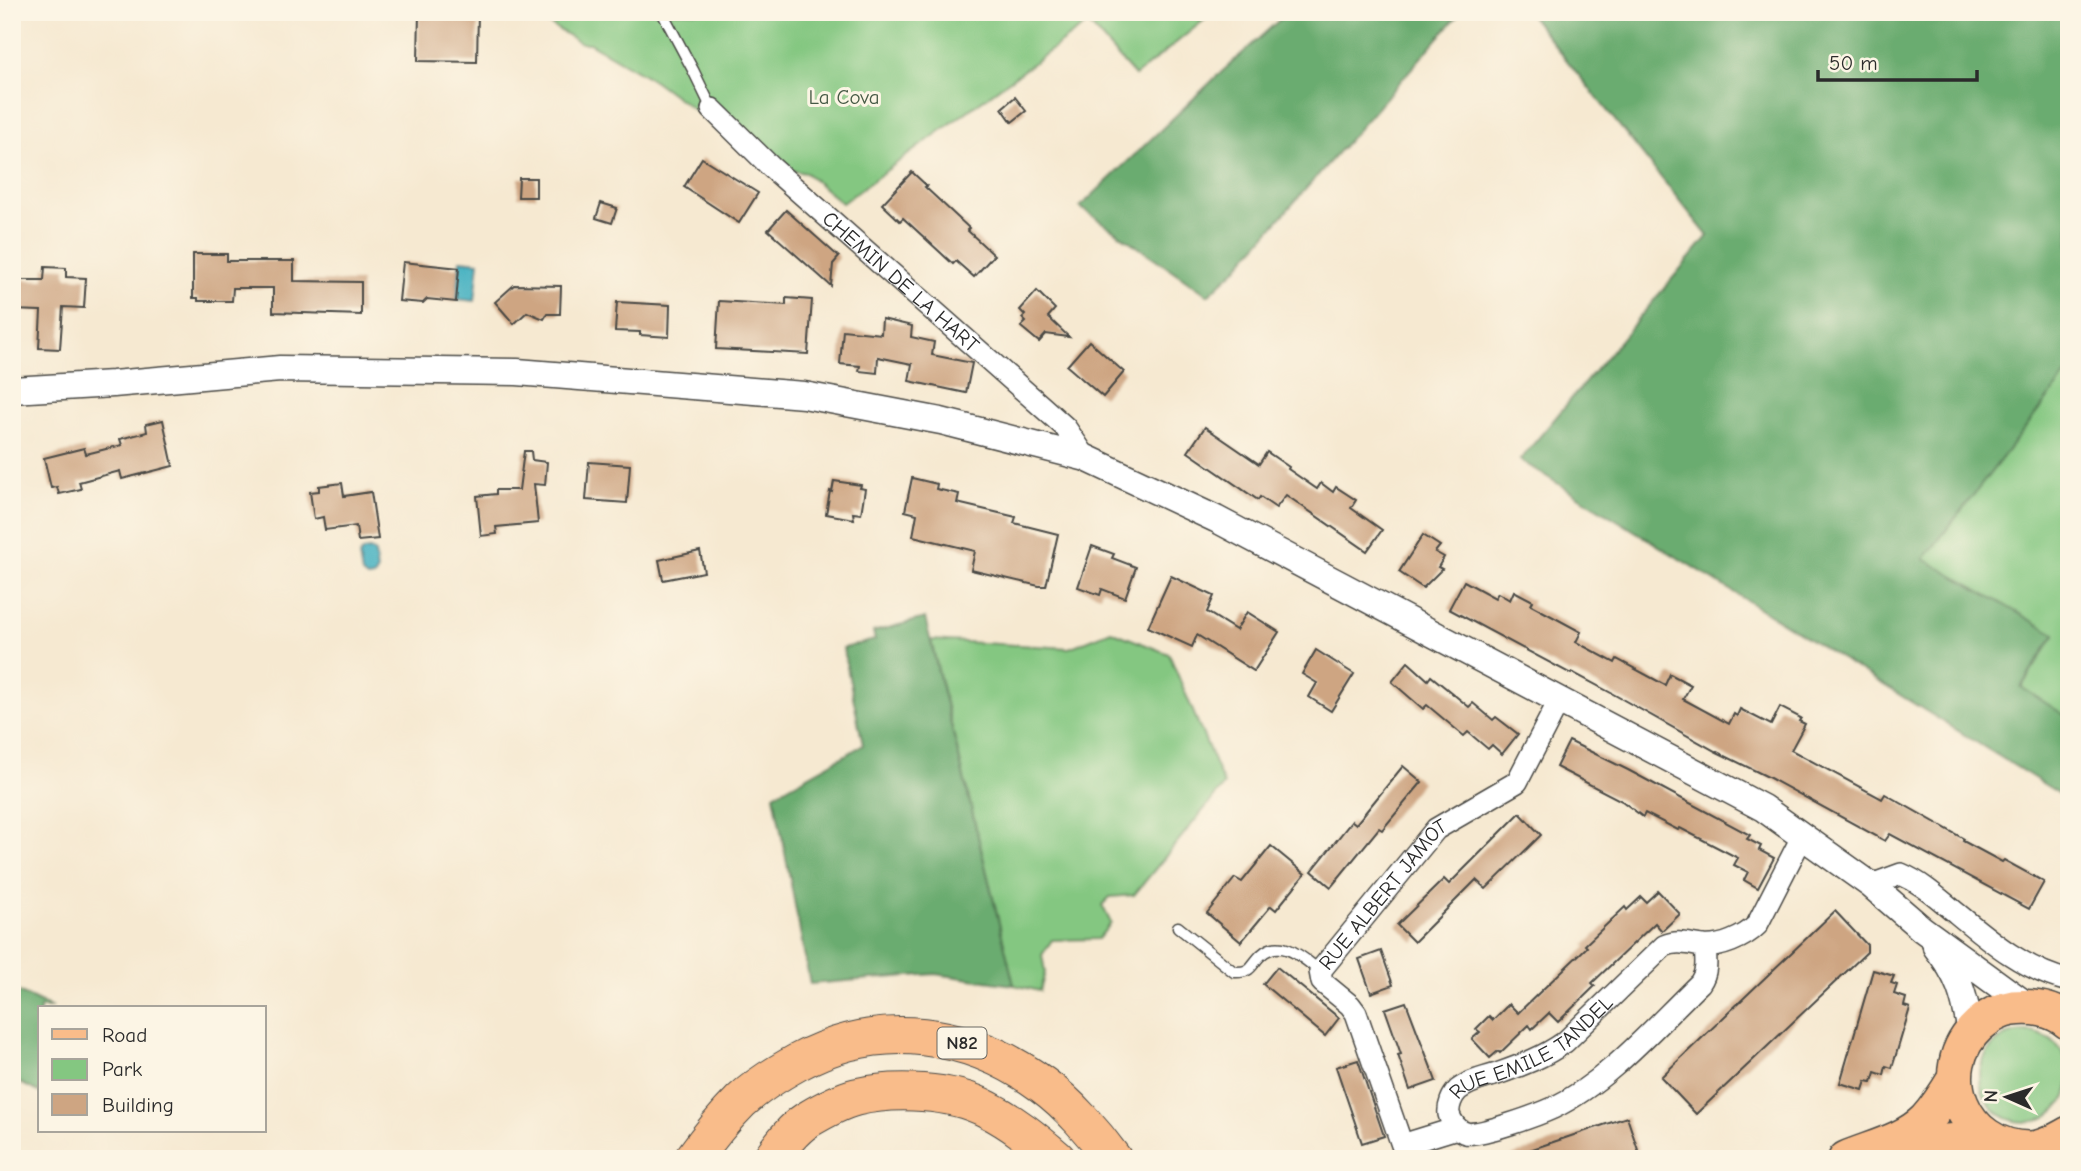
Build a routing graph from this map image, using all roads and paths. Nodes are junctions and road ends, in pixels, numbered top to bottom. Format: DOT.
graph roads {
  1 [pos="662,12"];
  2 [pos="712,109"];
  3 [pos="12,390"];
  4 [pos="1086,458"];
  5 [pos="1560,699"];
  6 [pos="1803,835"];
  7 [pos="1871,885"];
  8 [pos="1178,927"];
  9 [pos="1922,929"];
  10 [pos="1705,946"];
  11 [pos="1320,971"];
  12 [pos="2069,981"];
  13 [pos="2029,1007"];
  14 [pos="2068,1020"];
  15 [pos="1971,1032"];
  16 [pos="1955,1079"];
  17 [pos="1457,1128"];
  18 [pos="2069,1134"];
  19 [pos="2010,1150"];
  20 [pos="693,1159"];
  21 [pos="771,1159"];
  22 [pos="1057,1159"];
  23 [pos="1112,1159"];
  24 [pos="1846,1159"];
  25 [pos="1908,1159"];
  1 -- 2 [label="lane"];
  2 -- 4 [label="street, CHEMIN DE LA HART"];
  3 -- 4 [label="street"];
  4 -- 5 [label="street"];
  5 -- 6 [label="street"];
  5 -- 11 [label="street, RUE ALBERT JAMOT"];
  6 -- 7 [label="street"];
  6 -- 10 [label="street, RUE EMILE TANDEL"];
  7 -- 9 [label="street"];
  7 -- 12 [label="street"];
  8 -- 11 [label="lane"];
  9 -- 13 [label="street"];
  9 -- 15 [label="street"];
  10 -- 17 [label="street, RUE EMILE TANDEL"];
  10 -- 17 [label="street, RUE EMILE TANDEL"];
  11 -- 17 [label="street, RUE ALBERT JAMOT"];
  13 -- 14 [label="main road"];
  13 -- 15 [label="main road"];
  15 -- 16 [label="main road"];
  16 -- 19 [label="main road"];
  16 -- 24 [label="main road"];
  18 -- 19 [label="main road"];
  19 -- 25 [label="main road"];
  20 -- 23 [label="highway, N82"];
  21 -- 22 [label="highway"];
}
